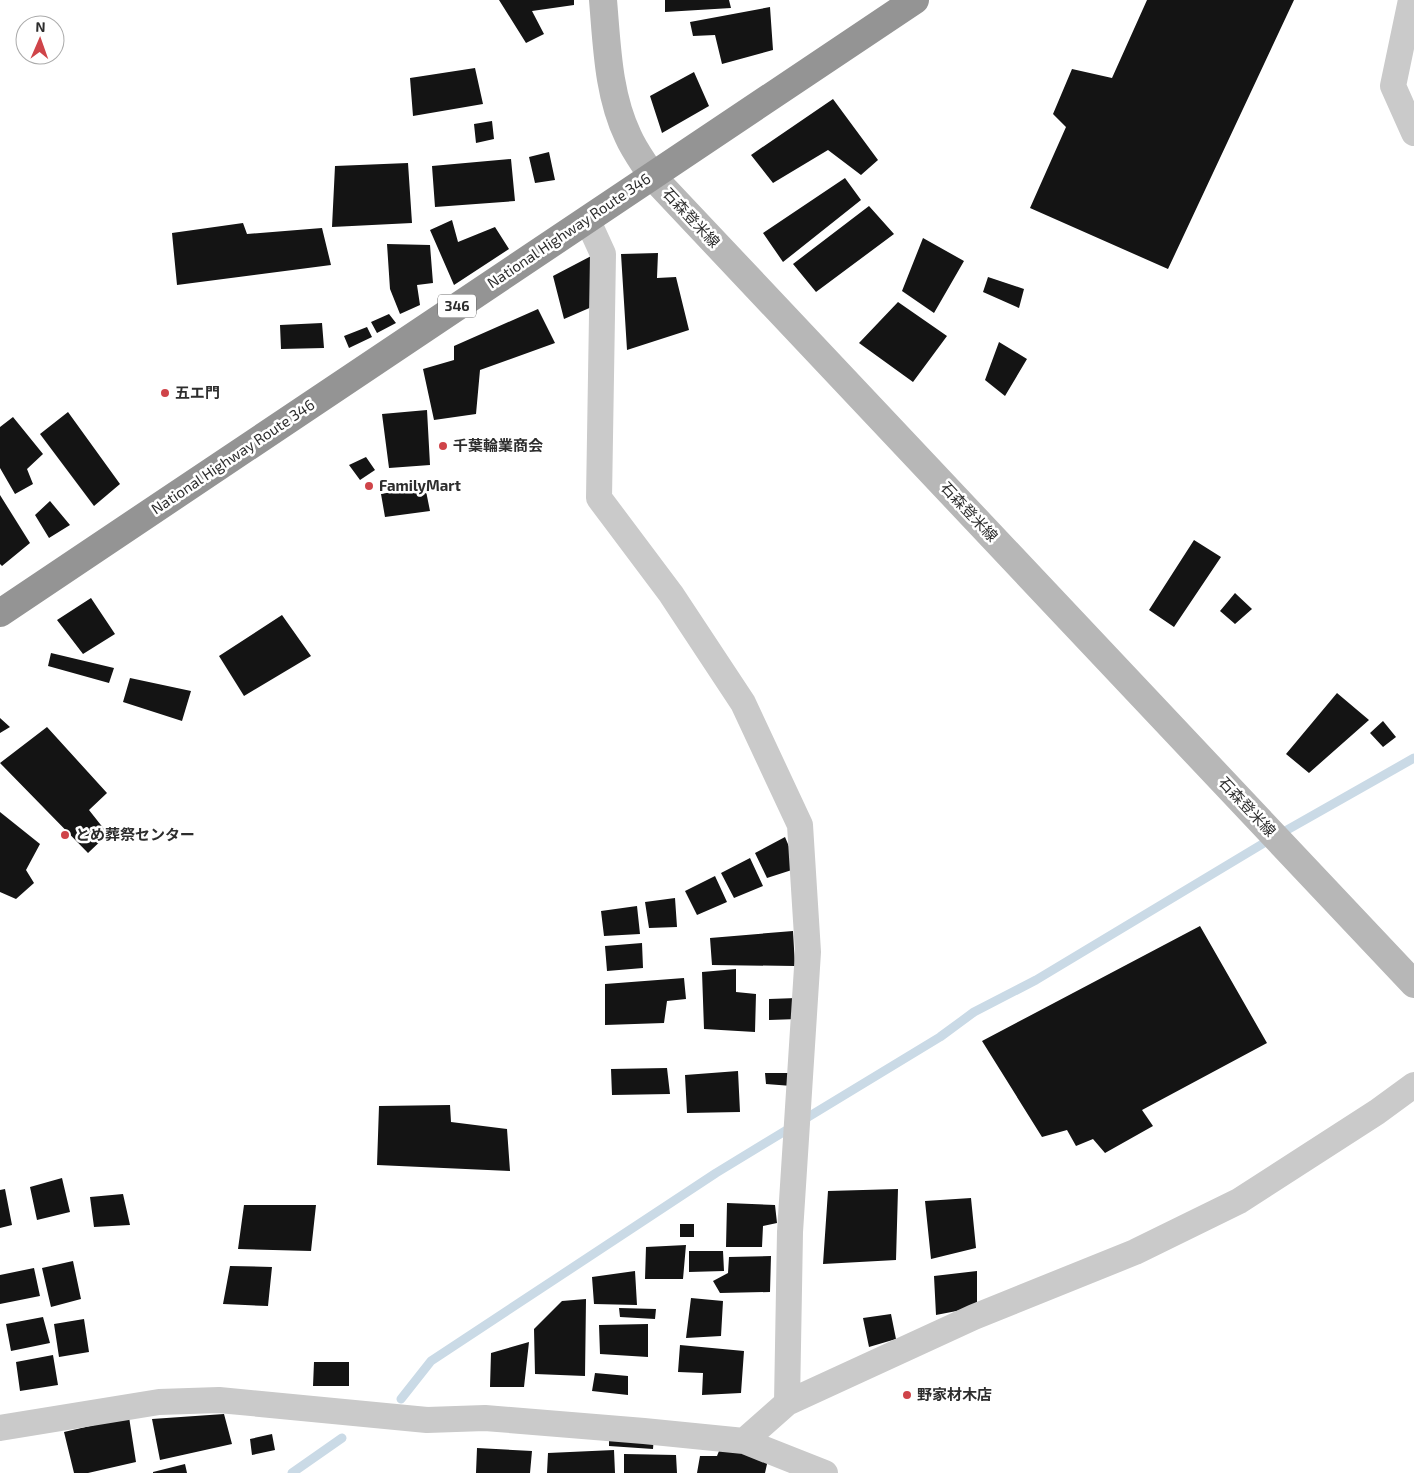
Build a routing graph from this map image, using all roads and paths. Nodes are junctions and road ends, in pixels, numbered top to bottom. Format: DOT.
graph roads {
  1 [pos="602,0"];
  2 [pos="915,0"];
  3 [pos="1412,0"];
  4 [pos="1414,132"];
  5 [pos="652,176"];
  6 [pos="587,219"];
  7 [pos="0,613"];
  8 [pos="1414,984"];
  9 [pos="1414,1085"];
  10 [pos="787,1403"];
  11 [pos="0,1428"];
  12 [pos="744,1440"];
  13 [pos="825,1473"];
  1 -- 5 [label="main road, 石森登米線"];
  2 -- 5 [label="highway, National Highway Route 346 / 346"];
  3 -- 4 [label="street"];
  5 -- 6 [label="highway, National Highway Route 346 / 346"];
  5 -- 8 [label="main road, 石森登米線"];
  6 -- 7 [label="highway, National Highway Route 346 / 346"];
  6 -- 10 [label="street"];
  9 -- 10 [label="street"];
  10 -- 12 [label="street"];
  11 -- 12 [label="street"];
  12 -- 13 [label="street"];
}
